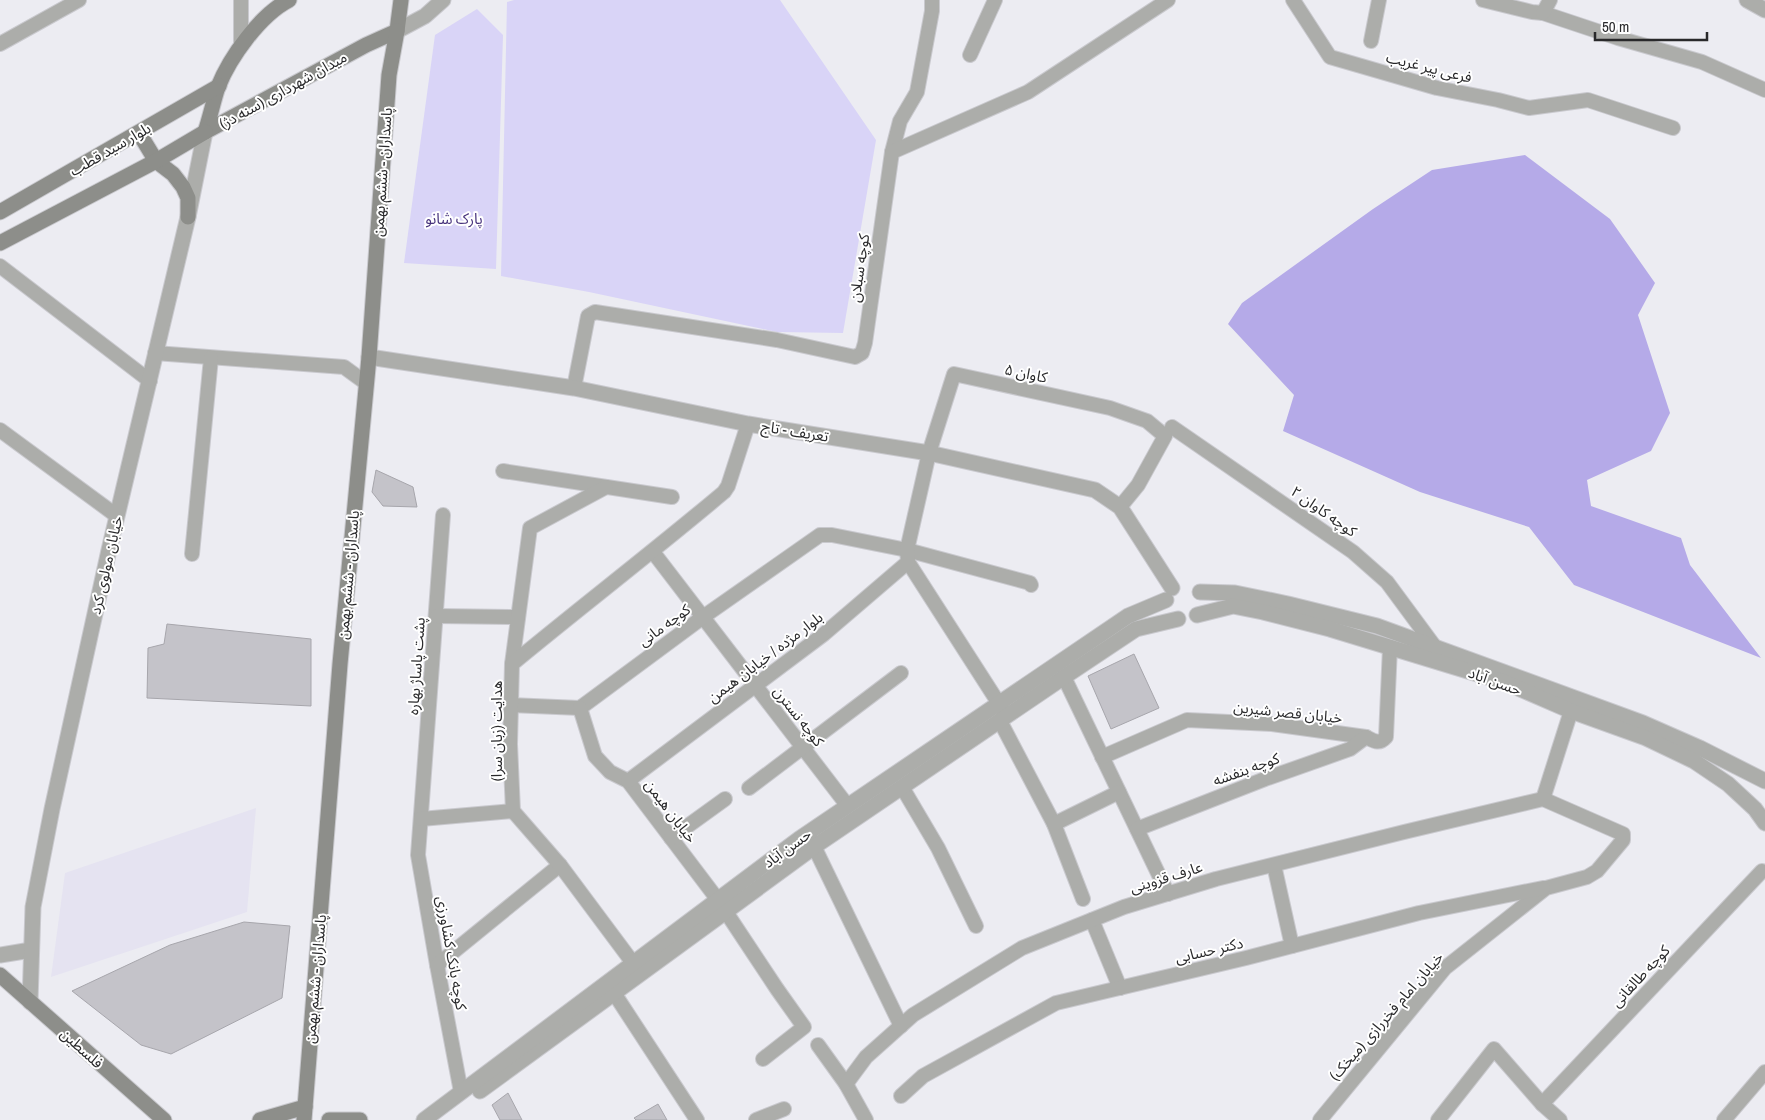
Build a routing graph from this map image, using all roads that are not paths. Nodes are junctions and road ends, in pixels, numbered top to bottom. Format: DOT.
graph roads {
  1 [pos="79,0"];
  2 [pos="241,0"];
  3 [pos="289,0"];
  4 [pos="401,0"];
  5 [pos="443,0"];
  6 [pos="932,0"];
  7 [pos="995,0"];
  8 [pos="1168,0"];
  9 [pos="1293,0"];
  10 [pos="1379,0"];
  11 [pos="1483,0"];
  12 [pos="1550,0"];
  13 [pos="1749,1"];
  14 [pos="1765,10"];
  15 [pos="1542,13"];
  16 [pos="397,31"];
  17 [pos="1371,41"];
  18 [pos="0,44"];
  19 [pos="242,46"];
  20 [pos="970,55"];
  21 [pos="219,86"];
  22 [pos="1765,90"];
  23 [pos="1673,128"];
  24 [pos="205,132"];
  25 [pos="139,133"];
  26 [pos="892,152"];
  27 [pos="156,161"];
  28 [pos="0,212"];
  29 [pos="188,217"];
  30 [pos="0,243"];
  31 [pos="0,266"];
  32 [pos="155,353"];
  33 [pos="369,357"];
  34 [pos="211,358"];
  35 [pos="150,381"];
  36 [pos="366,383"];
  37 [pos="574,388"];
  38 [pos="748,424"];
  39 [pos="0,430"];
  40 [pos="1168,432"];
  41 [pos="929,453"];
  42 [pos="503,471"];
  43 [pos="606,487"];
  44 [pos="672,497"];
  45 [pos="1120,508"];
  46 [pos="443,515"];
  47 [pos="118,516"];
  48 [pos="653,552"];
  49 [pos="192,554"];
  50 [pos="908,556"];
  51 [pos="1032,585"];
  52 [pos="1182,589"];
  53 [pos="1197,615"];
  54 [pos="437,616"];
  55 [pos="518,617"];
  56 [pos="703,617"];
  57 [pos="1178,618"];
  58 [pos="1390,647"];
  59 [pos="1435,647"];
  60 [pos="512,664"];
  61 [pos="901,673"];
  62 [pos="1064,677"];
  63 [pos="755,686"];
  64 [pos="510,705"];
  65 [pos="580,708"];
  66 [pos="1571,712"];
  67 [pos="1002,713"];
  68 [pos="1366,737"];
  69 [pos="803,748"];
  70 [pos="1102,757"];
  71 [pos="628,781"];
  72 [pos="1765,781"];
  73 [pos="902,787"];
  74 [pos="748,788"];
  75 [pos="1119,792"];
  76 [pos="725,798"];
  77 [pos="1543,799"];
  78 [pos="847,805"];
  79 [pos="513,811"];
  80 [pos="420,819"];
  81 [pos="1765,823"];
  82 [pos="1054,824"];
  83 [pos="1137,829"];
  84 [pos="808,833"];
  85 [pos="671,838"];
  86 [pos="814,847"];
  87 [pos="1274,865"];
  88 [pos="560,866"];
  89 [pos="1762,871"];
  90 [pos="1546,888"];
  91 [pos="1168,894"];
  92 [pos="1083,899"];
  93 [pos="722,906"];
  94 [pos="1092,920"];
  95 [pos="976,926"];
  96 [pos="1292,946"];
  97 [pos="31,950"];
  98 [pos="0,955"];
  99 [pos="437,965"];
  100 [pos="638,968"];
  101 [pos="0,975"];
  102 [pos="1120,988"];
  103 [pos="614,993"];
  104 [pos="30,1002"];
  105 [pos="901,1026"];
  106 [pos="818,1045"];
  107 [pos="762,1059"];
  108 [pos="1765,1072"];
  109 [pos="846,1084"];
  110 [pos="461,1092"];
  111 [pos="901,1096"];
  112 [pos="1542,1104"];
  113 [pos="784,1110"];
  114 [pos="304,1114"];
  115 [pos="164,1120"];
  116 [pos="260,1120"];
  117 [pos="329,1120"];
  118 [pos="360,1120"];
  119 [pos="424,1120"];
  120 [pos="440,1120"];
  121 [pos="697,1120"];
  122 [pos="756,1120"];
  123 [pos="866,1120"];
  124 [pos="1320,1120"];
  125 [pos="1438,1120"];
  126 [pos="1560,1120"];
  127 [pos="1724,1120"];
  1 -- 18 [label="street"];
  2 -- 19 [label="street"];
  3 -- 19 [label="main road, میدان شهرداری (سنه دژ)"];
  4 -- 16 [label="main road"];
  5 -- 16 [label="street"];
  6 -- 26 [label="street"];
  7 -- 20 [label="street"];
  8 -- 26 [label="street"];
  9 -- 23 [label="street, فرعی پیر غریب"];
  10 -- 17 [label="street"];
  11 -- 15 [label="street"];
  12 -- 15 [label="street"];
  13 -- 14 [label="street"];
  15 -- 22 [label="street"];
  16 -- 24 [label="main road, میدان شهرداری (سنه دژ)"];
  16 -- 33 [label="main road, پاسداران - ششم بهمن"];
  19 -- 21 [label="main road, میدان شهرداری (سنه دژ)"];
  21 -- 24 [label="main road, میدان شهرداری (سنه دژ)"];
  21 -- 25 [label="main road, بلوار سید قطب"];
  24 -- 27 [label="main road, بلوار سید قطب"];
  24 -- 29 [label="street, خیابان مولوی کرد"];
  25 -- 27 [label="main road"];
  25 -- 28 [label="main road, بلوار سید قطب"];
  26 -- 37 [label="street, کوچه سبلان"];
  27 -- 29 [label="main road"];
  27 -- 30 [label="main road, بلوار سید قطب"];
  29 -- 32 [label="street, خیابان مولوی کرد"];
  31 -- 35 [label="street"];
  32 -- 34 [label="street"];
  32 -- 35 [label="street, خیابان مولوی کرد"];
  33 -- 36 [label="main road, پاسداران - ششم بهمن"];
  33 -- 37 [label="street, تعریف - تاج"];
  34 -- 36 [label="street"];
  34 -- 49 [label="street"];
  35 -- 47 [label="street, خیابان مولوی کرد"];
  36 -- 114 [label="main road, پاسداران - ششم بهمن"];
  37 -- 38 [label="street, تعریف - تاج"];
  38 -- 41 [label="street, تعریف - تاج"];
  38 -- 48 [label="street, هدایت (زبان سرا)"];
  39 -- 47 [label="street"];
  40 -- 41 [label="street, کاوان ۵"];
  40 -- 45 [label="street"];
  40 -- 59 [label="street, کوچه کاوان ۲"];
  41 -- 45 [label="street, تعریف - تاج"];
  41 -- 50 [label="street"];
  42 -- 43 [label="street"];
  43 -- 44 [label="street"];
  43 -- 55 [label="street"];
  45 -- 52 [label="street, تعریف - تاج"];
  46 -- 54 [label="street, پشت پاساژ بهاره"];
  47 -- 97 [label="street, خیابان مولوی کرد"];
  48 -- 56 [label="street, کوچه نسترن"];
  48 -- 60 [label="street, هدایت (زبان سرا)"];
  50 -- 51 [label="street"];
  50 -- 56 [label="street, کوچه مانی"];
  50 -- 63 [label="street, بلوار مژده / خیابان هیمن"];
  50 -- 67 [label="street"];
  52 -- 53 [label="street"];
  52 -- 57 [label="street, تعریف - تاج"];
  52 -- 59 [label="street, حسن آباد"];
  52 -- 67 [label="street, حسن آباد"];
  53 -- 57 [label="street, حسن آباد"];
  53 -- 58 [label="street, حسن آباد"];
  54 -- 55 [label="street"];
  54 -- 80 [label="street, پشت پاساژ بهاره"];
  55 -- 60 [label="street"];
  56 -- 63 [label="street, کوچه نسترن"];
  56 -- 65 [label="street, کوچه مانی"];
  57 -- 62 [label="street, حسن آباد"];
  58 -- 66 [label="street, حسن آباد"];
  58 -- 68 [label="street, خیابان قصر شیرین"];
  59 -- 72 [label="street, حسن آباد"];
  60 -- 64 [label="street, هدایت (زبان سرا)"];
  61 -- 69 [label="street"];
  62 -- 67 [label="street, حسن آباد"];
  62 -- 70 [label="street"];
  63 -- 69 [label="street, کوچه نسترن"];
  63 -- 71 [label="street, بلوار مژده / خیابان هیمن"];
  64 -- 65 [label="street"];
  64 -- 79 [label="street, هدایت (زبان سرا)"];
  65 -- 71 [label="street, خیابان هیمن"];
  66 -- 77 [label="street"];
  66 -- 81 [label="street, حسن آباد"];
  67 -- 73 [label="street, حسن آباد"];
  67 -- 78 [label="street, حسن آباد"];
  67 -- 82 [label="street"];
  68 -- 70 [label="street, خیابان قصر شیرین"];
  68 -- 83 [label="street, کوچه بنفشه"];
  69 -- 74 [label="street"];
  69 -- 78 [label="street, کوچه نسترن"];
  70 -- 75 [label="street"];
  71 -- 85 [label="street, خیابان هیمن"];
  73 -- 86 [label="street, حسن آباد"];
  73 -- 95 [label="street"];
  75 -- 82 [label="street"];
  75 -- 83 [label="street"];
  76 -- 85 [label="street"];
  77 -- 87 [label="street, عارف قزوینی"];
  77 -- 90 [label="street, خیابان امام فخررازی (میخک)"];
  78 -- 84 [label="street, حسن آباد"];
  79 -- 80 [label="street"];
  79 -- 88 [label="street"];
  80 -- 99 [label="street, کوچه بانک کشاورزی"];
  82 -- 92 [label="street"];
  83 -- 91 [label="street"];
  84 -- 86 [label="street"];
  84 -- 93 [label="street, حسن آباد"];
  85 -- 93 [label="street, خیابان هیمن"];
  86 -- 93 [label="street, حسن آباد"];
  86 -- 105 [label="street"];
  87 -- 91 [label="street, عارف قزوینی"];
  87 -- 96 [label="street"];
  88 -- 99 [label="street"];
  88 -- 100 [label="street"];
  89 -- 112 [label="street, کوچه طالقانی"];
  90 -- 96 [label="street, دکتر حسابی"];
  90 -- 124 [label="street, خیابان امام فخررازی (میخک)"];
  91 -- 94 [label="street, عارف قزوینی"];
  93 -- 100 [label="street, حسن آباد"];
  93 -- 107 [label="street, خیابان هیمن"];
  94 -- 102 [label="street"];
  94 -- 105 [label="street, عارف قزوینی"];
  96 -- 102 [label="street, دکتر حسابی"];
  97 -- 98 [label="street"];
  97 -- 104 [label="street, خیابان مولوی کرد"];
  99 -- 110 [label="street, کوچه بانک کشاورزی"];
  100 -- 103 [label="street, حسن آباد"];
  100 -- 110 [label="street, حسن آباد"];
  101 -- 104 [label="main road, فلسطین"];
  102 -- 111 [label="street, دکتر حسابی"];
  103 -- 120 [label="street, حسن آباد"];
  103 -- 121 [label="street"];
  104 -- 115 [label="main road, فلسطین"];
  105 -- 109 [label="street, عارف قزوینی"];
  106 -- 109 [label="street"];
  108 -- 127 [label="street"];
  109 -- 123 [label="street"];
  110 -- 119 [label="street, حسن آباد"];
  112 -- 125 [label="street"];
  112 -- 126 [label="street"];
  113 -- 122 [label="street"];
  114 -- 116 [label="main road"];
  117 -- 118 [label="main road"];
}
